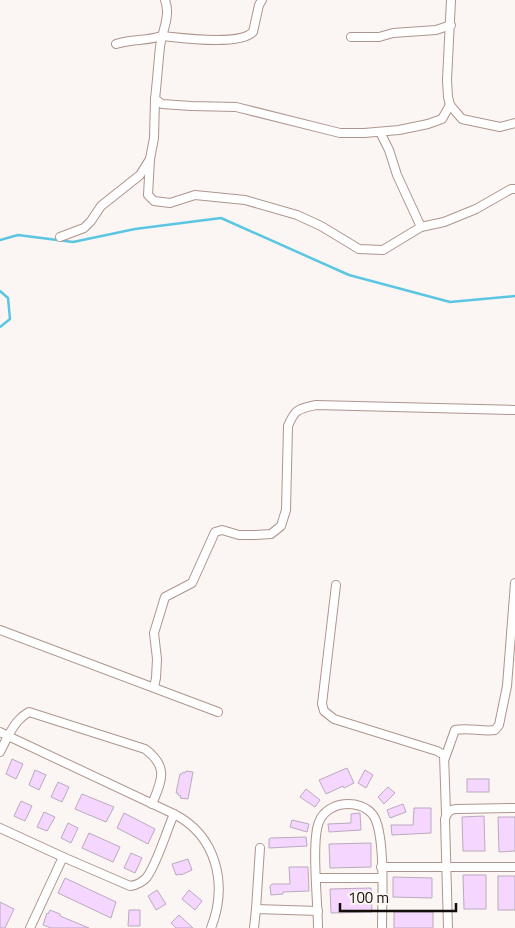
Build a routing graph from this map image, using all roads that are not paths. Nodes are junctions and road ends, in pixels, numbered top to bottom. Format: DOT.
graph roads {
  1 [pos="165,0"];
  2 [pos="262,0"];
  3 [pos="451,0"];
  4 [pos="451,24"];
  5 [pos="162,36"];
  6 [pos="351,36"];
  7 [pos="116,44"];
  8 [pos="155,99"];
  9 [pos="450,105"];
  10 [pos="460,117"];
  11 [pos="442,119"];
  12 [pos="515,123"];
  13 [pos="380,132"];
  14 [pos="150,159"];
  15 [pos="515,189"];
  16 [pos="421,227"];
  17 [pos="60,237"];
  18 [pos="515,410"];
  19 [pos="515,583"];
  20 [pos="336,585"];
  21 [pos="0,630"];
  22 [pos="154,688"];
  23 [pos="218,712"];
  24 [pos="0,732"];
  25 [pos="8,736"];
  26 [pos="0,752"];
  27 [pos="445,758"];
  28 [pos="152,804"];
  29 [pos="515,808"];
  30 [pos="446,813"];
  31 [pos="174,814"];
  32 [pos="0,828"];
  33 [pos="260,848"];
  34 [pos="63,858"];
  35 [pos="447,866"];
  36 [pos="515,866"];
  37 [pos="381,867"];
  38 [pos="316,878"];
  39 [pos="382,878"];
  40 [pos="256,909"];
  41 [pos="318,911"];
  42 [pos="30,928"];
  43 [pos="210,928"];
  44 [pos="254,928"];
  45 [pos="318,928"];
  46 [pos="382,928"];
  47 [pos="448,928"];
  1 -- 5 [label="street"];
  2 -- 5 [label="street"];
  3 -- 4 [label="street"];
  4 -- 6 [label="street"];
  4 -- 9 [label="street"];
  5 -- 7 [label="street"];
  5 -- 8 [label="street"];
  8 -- 13 [label="street"];
  8 -- 14 [label="street"];
  9 -- 10 [label="street"];
  9 -- 11 [label="street"];
  10 -- 11 [label="street"];
  10 -- 12 [label="street"];
  11 -- 13 [label="street"];
  13 -- 16 [label="street"];
  14 -- 16 [label="street"];
  14 -- 17 [label="street"];
  15 -- 16 [label="street"];
  18 -- 22 [label="street"];
  19 -- 27 [label="street"];
  20 -- 27 [label="street"];
  21 -- 22 [label="street"];
  22 -- 23 [label="street"];
  24 -- 25 [label="street"];
  25 -- 26 [label="street"];
  25 -- 28 [label="street"];
  25 -- 28 [label="street"];
  27 -- 30 [label="street"];
  28 -- 31 [label="street"];
  29 -- 30 [label="street"];
  30 -- 35 [label="street"];
  31 -- 34 [label="street"];
  31 -- 43 [label="street"];
  32 -- 34 [label="street"];
  33 -- 40 [label="street"];
  34 -- 42 [label="street"];
  35 -- 36 [label="street"];
  35 -- 37 [label="street"];
  35 -- 47 [label="street"];
  37 -- 38 [label="street"];
  37 -- 39 [label="street"];
  38 -- 39 [label="street"];
  38 -- 41 [label="street"];
  39 -- 46 [label="street"];
  40 -- 41 [label="street"];
  40 -- 44 [label="street"];
  41 -- 45 [label="street"];
}
